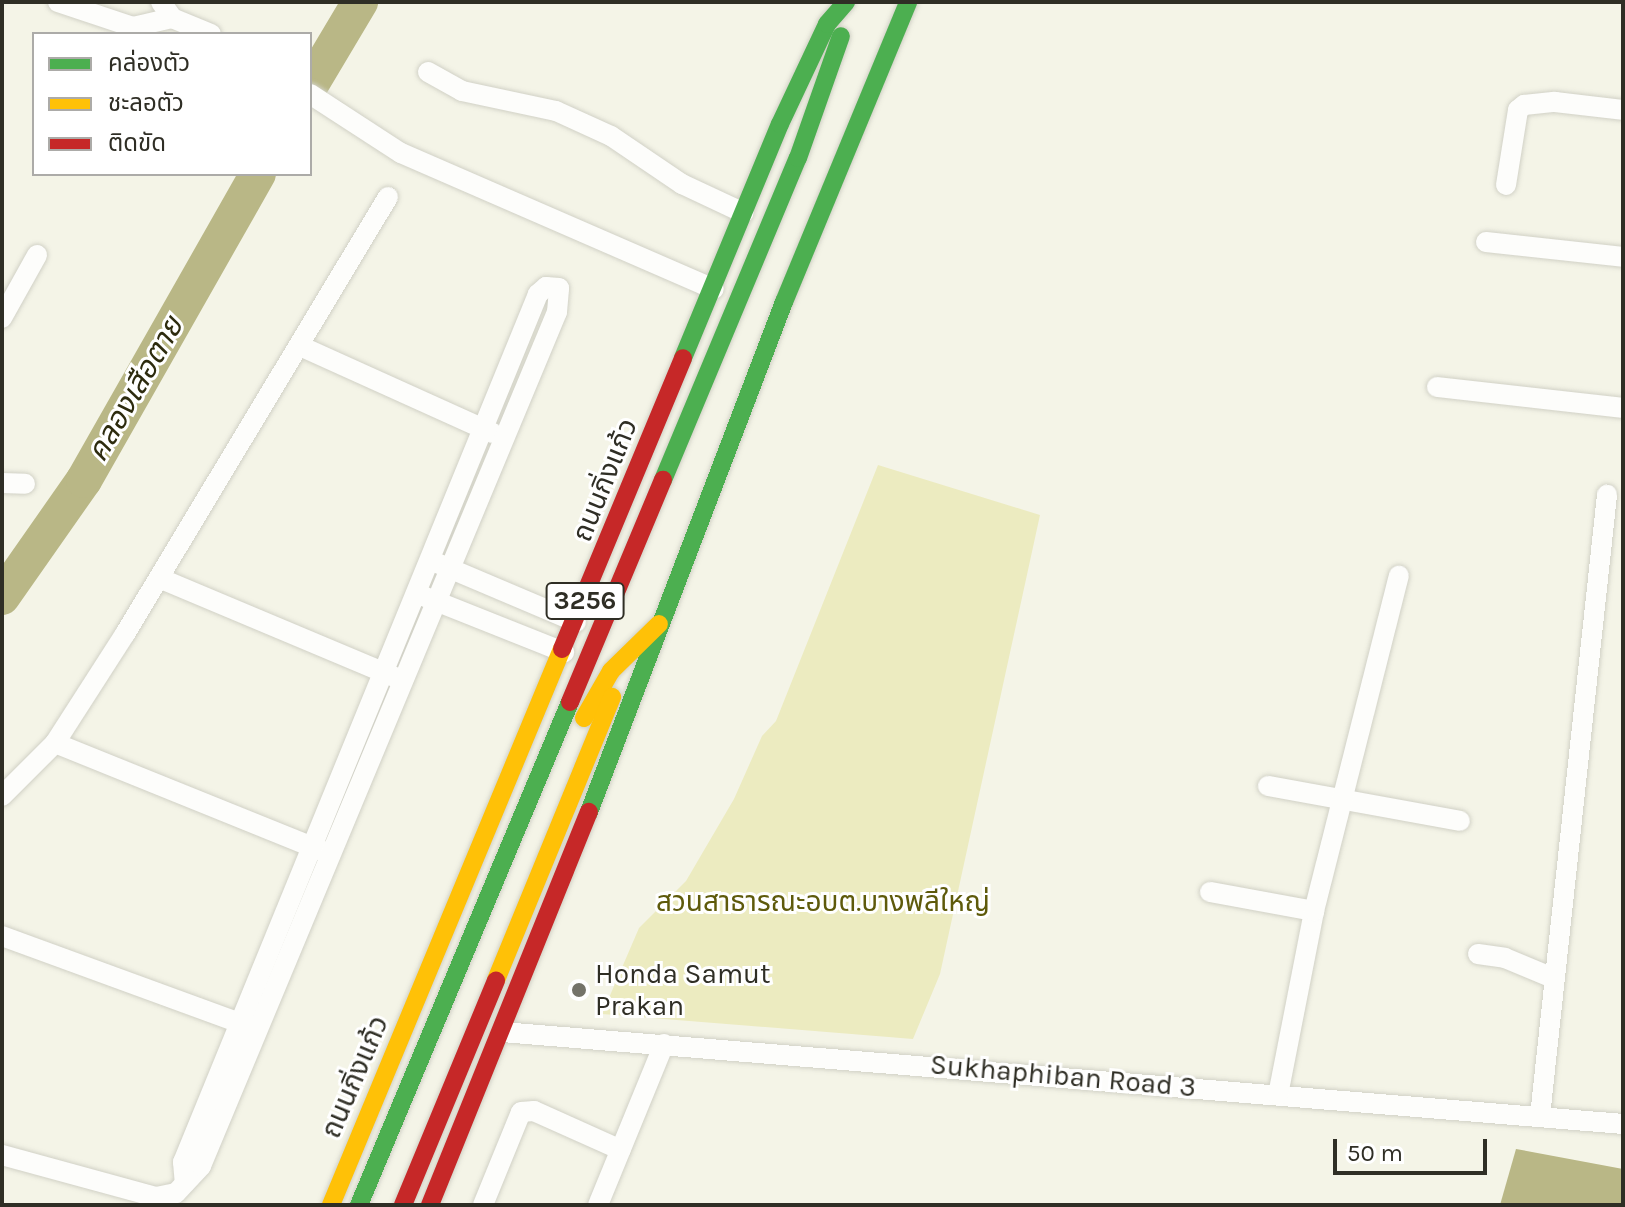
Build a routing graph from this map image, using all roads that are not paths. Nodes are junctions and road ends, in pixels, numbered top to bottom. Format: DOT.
graph roads {
  1 [pos="58,2"];
  2 [pos="848,2"];
  3 [pos="908,2"];
  4 [pos="166,10"];
  5 [pos="207,32"];
  6 [pos="428,72"];
  7 [pos="312,95"];
  8 [pos="1623,110"];
  9 [pos="1506,185"];
  10 [pos="388,197"];
  11 [pos="744,213"];
  12 [pos="1486,242"];
  13 [pos="37,255"];
  14 [pos="1623,257"];
  15 [pos="714,289"];
  16 [pos="2,318"];
  17 [pos="300,346"];
  18 [pos="1437,387"];
  19 [pos="1623,408"];
  20 [pos="484,429"];
  21 [pos="504,438"];
  22 [pos="2,483"];
  23 [pos="25,484"];
  24 [pos="1607,495"];
  25 [pos="439,564"];
  26 [pos="1399,576"];
  27 [pos="159,578"];
  28 [pos="489,588"];
  29 [pos="426,597"];
  30 [pos="477,615"];
  31 [pos="665,619"];
  32 [pos="576,622"];
  33 [pos="564,652"];
  34 [pos="630,653"];
  35 [pos="382,672"];
  36 [pos="402,680"];
  37 [pos="55,743"];
  38 [pos="1268,786"];
  39 [pos="2,796"];
  40 [pos="1346,800"];
  41 [pos="1460,821"];
  42 [pos="310,845"];
  43 [pos="330,854"];
  44 [pos="1210,892"];
  45 [pos="1314,911"];
  46 [pos="2,936"];
  47 [pos="1478,954"];
  48 [pos="1553,978"];
  49 [pos="248,1027"];
  50 [pos="502,1032"];
  51 [pos="664,1044"];
  52 [pos="1278,1095"];
  53 [pos="1540,1116"];
  54 [pos="1623,1124"];
  55 [pos="621,1150"];
  56 [pos="2,1155"];
  57 [pos="331,1205"];
  58 [pos="359,1205"];
  59 [pos="377,1205"];
  60 [pos="403,1205"];
  61 [pos="430,1205"];
  62 [pos="483,1205"];
  63 [pos="598,1205"];
  1 -- 4 [label="street"];
  2 -- 11 [label="main road, ถนนกิ่งแก้ว / 3256"];
  2 -- 58 [label="main road, 3256"];
  3 -- 31 [label="main road, 3256"];
  4 -- 5 [label="street"];
  6 -- 11 [label="street"];
  7 -- 15 [label="street"];
  8 -- 9 [label="street"];
  10 -- 17 [label="street"];
  11 -- 15 [label="main road, ถนนกิ่งแก้ว / 3256"];
  12 -- 14 [label="street"];
  13 -- 16 [label="street"];
  15 -- 32 [label="main road, ถนนกิ่งแก้ว / 3256"];
  17 -- 20 [label="street"];
  17 -- 27 [label="street"];
  18 -- 19 [label="street"];
  20 -- 21 [label="street"];
  20 -- 21 [label="street"];
  20 -- 25 [label="street"];
  21 -- 25 [label="street"];
  22 -- 23 [label="street"];
  24 -- 48 [label="street"];
  25 -- 28 [label="street"];
  25 -- 29 [label="street"];
  26 -- 40 [label="street"];
  27 -- 35 [label="street"];
  27 -- 37 [label="street"];
  28 -- 30 [label="street"];
  28 -- 32 [label="street"];
  29 -- 30 [label="street"];
  29 -- 35 [label="street"];
  29 -- 36 [label="street"];
  30 -- 33 [label="street"];
  31 -- 34 [label="main road, 3256"];
  31 -- 50 [label="main road, 3256"];
  32 -- 33 [label="main road, ถนนกิ่งแก้ว / 3256"];
  33 -- 57 [label="main road, ถนนกิ่งแก้ว / 3256"];
  34 -- 59 [label="main road, 3256"];
  34 -- 60 [label="main road, 3256"];
  35 -- 36 [label="street"];
  35 -- 42 [label="street"];
  36 -- 43 [label="street"];
  37 -- 39 [label="street"];
  37 -- 42 [label="street"];
  38 -- 40 [label="street"];
  40 -- 41 [label="street"];
  40 -- 45 [label="street"];
  42 -- 43 [label="street"];
  42 -- 49 [label="street"];
  43 -- 49 [label="street"];
  44 -- 45 [label="street"];
  45 -- 52 [label="street"];
  46 -- 49 [label="street"];
  47 -- 48 [label="street"];
  48 -- 53 [label="street"];
  49 -- 56 [label="street"];
  50 -- 51 [label="street, Sukhaphiban Road 3"];
  50 -- 61 [label="main road, 3256"];
  51 -- 52 [label="street, Sukhaphiban Road 3"];
  51 -- 55 [label="street"];
  52 -- 53 [label="street, Sukhaphiban Road 3"];
  53 -- 54 [label="street, Sukhaphiban Road 3"];
  55 -- 62 [label="street"];
  55 -- 63 [label="street"];
}
